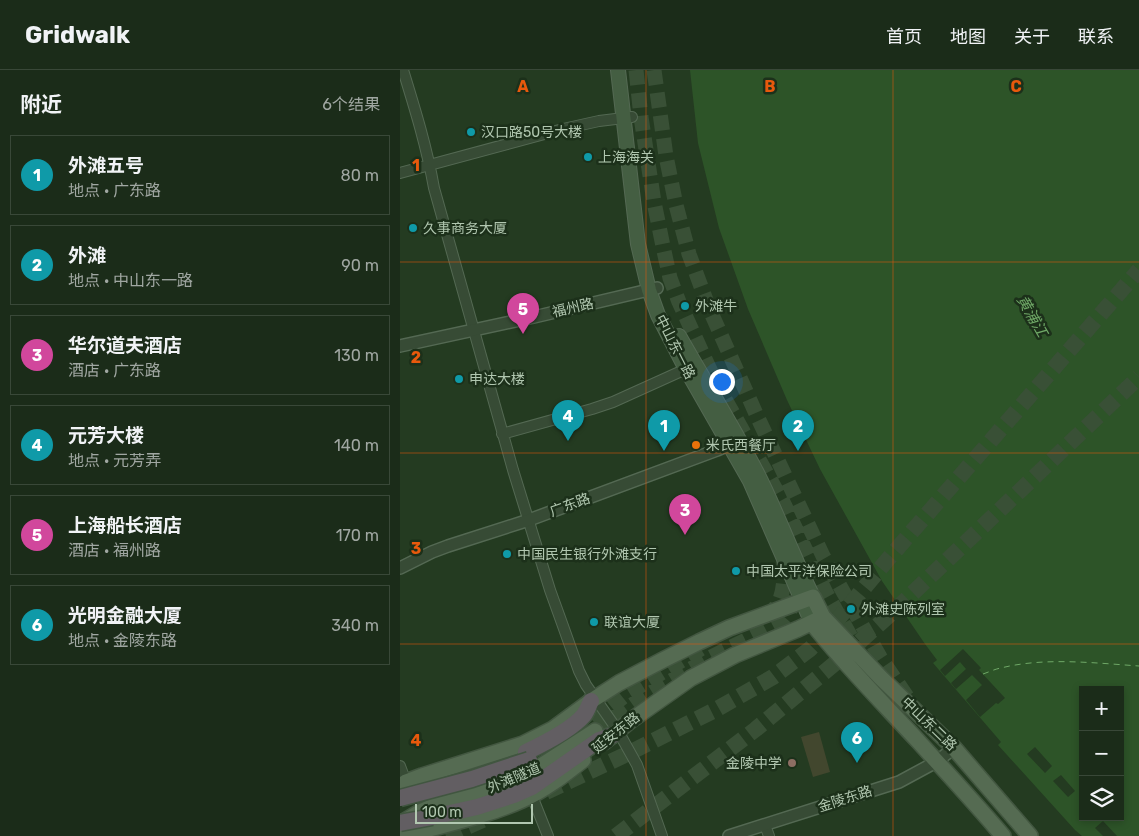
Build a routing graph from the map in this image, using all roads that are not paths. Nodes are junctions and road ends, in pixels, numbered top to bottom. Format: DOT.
graph roads {
  1 [pos="403,70"];
  2 [pos="618,70"];
  3 [pos="627,70"];
  4 [pos="628,118"];
  5 [pos="430,165"];
  6 [pos="400,173"];
  7 [pos="653,289"];
  8 [pos="473,330"];
  9 [pos="400,346"];
  10 [pos="686,369"];
  11 [pos="502,434"];
  12 [pos="735,443"];
  13 [pos="529,520"];
  14 [pos="400,568"];
  15 [pos="808,599"];
  16 [pos="759,617"];
  17 [pos="818,620"];
  18 [pos="769,640"];
  19 [pos="593,700"];
  20 [pos="589,730"];
  21 [pos="615,733"];
  22 [pos="954,748"];
  23 [pos="528,756"];
  24 [pos="936,762"];
  25 [pos="400,766"];
  26 [pos="531,788"];
  27 [pos="403,793"];
  28 [pos="400,824"];
  29 [pos="426,824"];
  30 [pos="765,825"];
  31 [pos="404,836"];
  32 [pos="548,836"];
  33 [pos="662,836"];
  34 [pos="729,836"];
  35 [pos="769,836"];
  36 [pos="1003,836"];
  37 [pos="1030,836"];
  1 -- 5 [label="street"];
  2 -- 4 [label="main road, 中山东一路"];
  3 -- 4 [label="main road, 中山东一路"];
  4 -- 5 [label="street"];
  4 -- 7 [label="main road, 中山东一路"];
  5 -- 6 [label="street"];
  5 -- 8 [label="street"];
  7 -- 8 [label="street, 福州路"];
  7 -- 10 [label="main road, 中山东一路"];
  7 -- 12 [label="main road, 中山东一路"];
  8 -- 9 [label="street, 福州路"];
  8 -- 11 [label="street"];
  10 -- 11 [label="street"];
  10 -- 12 [label="main road, 中山东一路"];
  11 -- 13 [label="street"];
  12 -- 13 [label="street, 广东路"];
  12 -- 15 [label="main road, 中山东一路"];
  13 -- 14 [label="street, 广东路"];
  13 -- 19 [label="street"];
  15 -- 16 [label="main road"];
  15 -- 17 [label="main road"];
  16 -- 18 [label="main road"];
  16 -- 19 [label="main road"];
  17 -- 18 [label="main road, 延安东路"];
  17 -- 22 [label="main road, 中山东二路"];
  17 -- 24 [label="main road, 中山东二路"];
  18 -- 21 [label="main road, 延安东路"];
  19 -- 21 [label="street"];
  19 -- 23 [label="highway"];
  19 -- 27 [label="main road"];
  20 -- 23 [label="highway"];
  20 -- 26 [label="highway"];
  20 -- 27 [label="main road, 外滩隧道"];
  20 -- 29 [label="main road, 外滩隧道"];
  21 -- 26 [label="highway"];
  21 -- 33 [label="street"];
  22 -- 24 [label="street, 金陵东路"];
  22 -- 37 [label="main road, 中山东二路"];
  23 -- 27 [label="highway"];
  24 -- 30 [label="street, 金陵东路"];
  24 -- 36 [label="main road, 中山东二路"];
  25 -- 27 [label="street"];
  26 -- 29 [label="highway"];
  26 -- 32 [label="street"];
  27 -- 29 [label="street"];
  28 -- 29 [label="highway, bridge"];
  29 -- 31 [label="main road"];
  30 -- 34 [label="street, 金陵东路"];
  30 -- 35 [label="street"];
}
